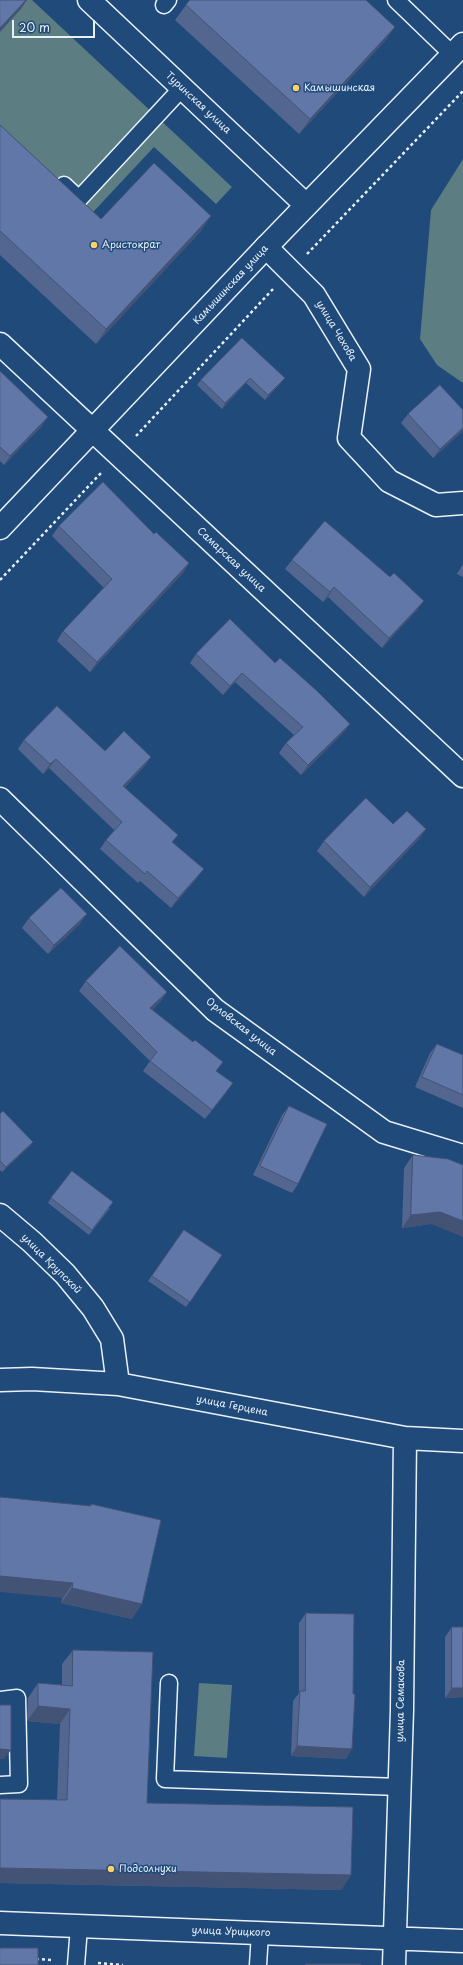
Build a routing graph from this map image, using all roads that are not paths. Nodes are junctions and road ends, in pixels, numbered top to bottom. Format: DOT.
graph roads {
  1 [pos="89,0"];
  2 [pos="396,0"];
  3 [pos="458,50"];
  4 [pos="182,88"];
  5 [pos="51,173"];
  6 [pos="306,206"];
  7 [pos="266,248"];
  8 [pos="0,344"];
  9 [pos="93,431"];
  10 [pos="463,503"];
  11 [pos="0,528"];
  12 [pos="463,776"];
  13 [pos="0,799"];
  14 [pos="463,1156"];
  15 [pos="0,1215"];
  16 [pos="0,1380"];
  17 [pos="118,1384"];
  18 [pos="404,1438"];
  19 [pos="463,1440"];
  20 [pos="168,1683"];
  21 [pos="0,1700"];
  22 [pos="0,1785"];
  23 [pos="400,1787"];
  24 [pos="0,1923"];
  25 [pos="79,1927"];
  26 [pos="260,1933"];
  27 [pos="394,1937"];
  28 [pos="463,1941"];
  29 [pos="76,1965"];
  30 [pos="258,1965"];
  31 [pos="394,1965"];
  1 -- 4 [label="street, Туринская улица"];
  2 -- 3 [label="lane"];
  3 -- 6 [label="street, Камышинская улица"];
  4 -- 5 [label="lane"];
  4 -- 6 [label="street, Туринская улица"];
  6 -- 7 [label="street, Камышинская улица"];
  7 -- 9 [label="street, Камышинская улица"];
  7 -- 10 [label="street, улица Чехова"];
  8 -- 9 [label="street, Самарская улица"];
  9 -- 11 [label="street, Камышинская улица"];
  9 -- 12 [label="street, Самарская улица"];
  13 -- 14 [label="street, Орловская улица"];
  15 -- 17 [label="street, улица Крупской"];
  16 -- 17 [label="street, улица Герцена"];
  17 -- 18 [label="street, улица Герцена"];
  18 -- 19 [label="street, улица Герцена"];
  18 -- 23 [label="street, улица Семакова"];
  20 -- 23 [label="lane"];
  21 -- 22 [label="lane"];
  23 -- 27 [label="street, улица Семакова"];
  24 -- 25 [label="street, улица Урицкого"];
  25 -- 26 [label="street, улица Урицкого"];
  25 -- 29 [label="lane"];
  26 -- 27 [label="street, улица Урицкого"];
  26 -- 30 [label="lane"];
  27 -- 28 [label="street, улица Урицкого"];
  27 -- 31 [label="street, улица Семакова"];
}
